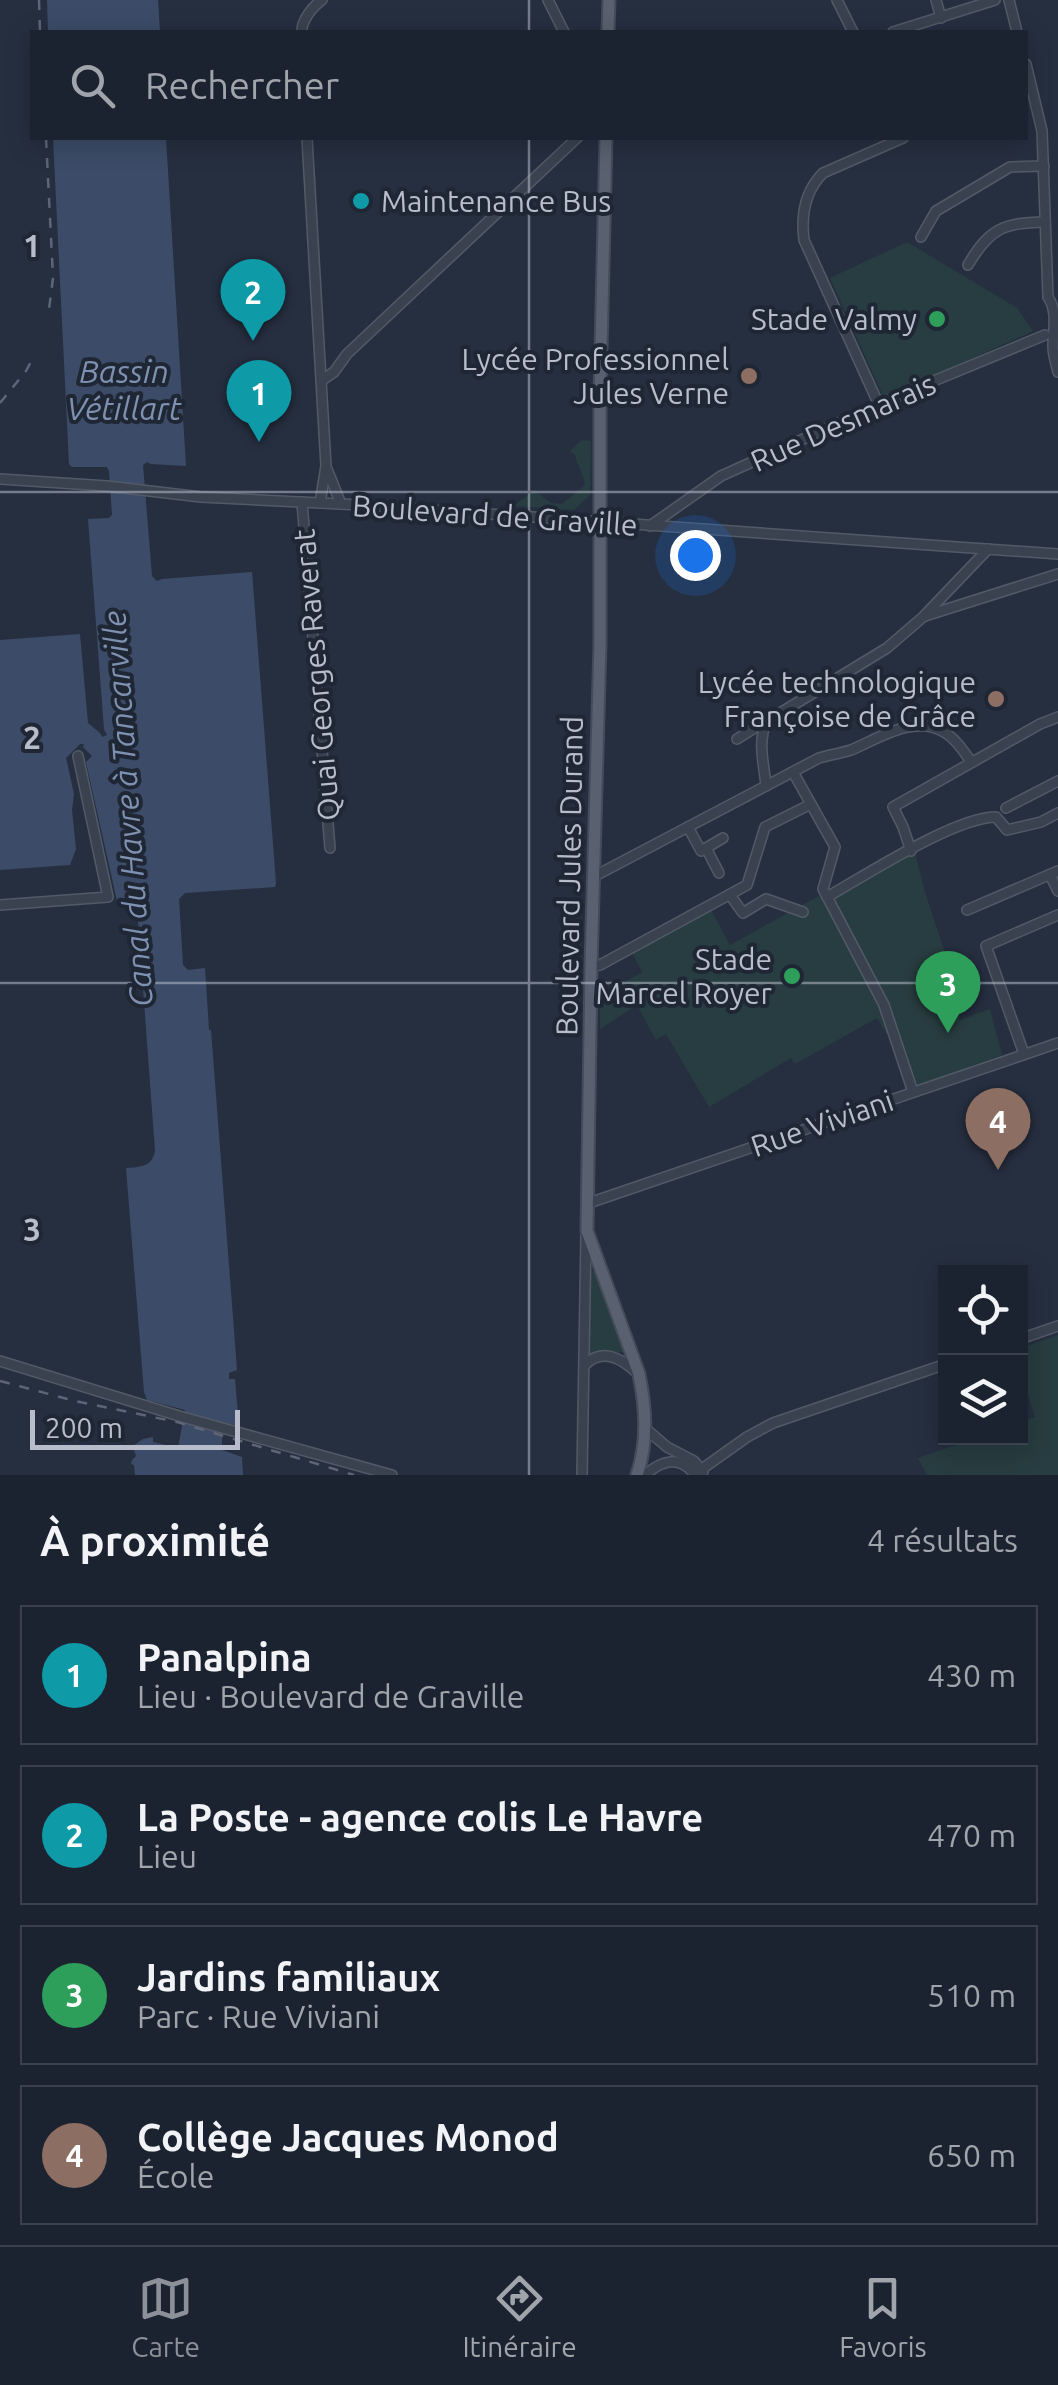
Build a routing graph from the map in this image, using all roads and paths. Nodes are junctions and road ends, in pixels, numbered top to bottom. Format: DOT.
graph roads {
  1 [pos="548,0"];
  2 [pos="608,0"];
  3 [pos="837,0"];
  4 [pos="936,0"];
  5 [pos="995,0"];
  6 [pos="1009,0"];
  7 [pos="318,2"];
  8 [pos="941,18"];
  9 [pos="302,30"];
  10 [pos="563,30"];
  11 [pos="608,30"];
  12 [pos="852,30"];
  13 [pos="901,30"];
  14 [pos="1017,30"];
  15 [pos="1028,82"];
  16 [pos="308,140"];
  17 [pos="575,140"];
  18 [pos="606,140"];
  19 [pos="900,140"];
  20 [pos="1044,166"];
  21 [pos="1046,222"];
  22 [pos="921,237"];
  23 [pos="968,265"];
  24 [pos="1050,343"];
  25 [pos="347,354"];
  26 [pos="320,368"];
  27 [pos="1058,372"];
  28 [pos="321,380"];
  29 [pos="879,405"];
  30 [pos="326,466"];
  31 [pos="0,480"];
  32 [pos="302,502"];
  33 [pos="320,504"];
  34 [pos="341,504"];
  35 [pos="600,523"];
  36 [pos="650,526"];
  37 [pos="988,549"];
  38 [pos="1058,554"];
  39 [pos="1058,574"];
  40 [pos="923,617"];
  41 [pos="1058,717"];
  42 [pos="766,721"];
  43 [pos="738,738"];
  44 [pos="78,756"];
  45 [pos="971,762"];
  46 [pos="793,772"];
  47 [pos="1058,781"];
  48 [pos="766,786"];
  49 [pos="811,804"];
  50 [pos="1006,808"];
  51 [pos="1058,813"];
  52 [pos="688,827"];
  53 [pos="724,838"];
  54 [pos="330,848"];
  55 [pos="706,848"];
  56 [pos="910,851"];
  57 [pos="720,873"];
  58 [pos="1054,873"];
  59 [pos="593,877"];
  60 [pos="1058,891"];
  61 [pos="730,895"];
  62 [pos="828,897"];
  63 [pos="0,905"];
  64 [pos="967,910"];
  65 [pos="802,912"];
  66 [pos="1058,915"];
  67 [pos="591,967"];
  68 [pos="1058,1042"];
  69 [pos="1024,1054"];
  70 [pos="913,1092"];
  71 [pos="586,1204"];
  72 [pos="586,1231"];
  73 [pos="1058,1326"];
  74 [pos="1028,1336"];
  75 [pos="0,1361"];
  76 [pos="938,1367"];
  77 [pos="584,1368"];
  78 [pos="639,1374"];
  79 [pos="646,1429"];
  80 [pos="699,1473"];
  81 [pos="392,1475"];
  82 [pos="582,1475"];
  83 [pos="637,1475"];
  84 [pos="645,1475"];
  1 -- 10 [label="street"];
  2 -- 11 [label="main road"];
  3 -- 12 [label="street"];
  4 -- 8 [label="street"];
  5 -- 8 [label="street"];
  6 -- 14 [label="street"];
  7 -- 9 [label="street"];
  8 -- 13 [label="street"];
  15 -- 20 [label="street"];
  16 -- 26 [label="street"];
  17 -- 25 [label="street"];
  18 -- 35 [label="main road, Boulevard Jules Durand"];
  19 -- 29 [label="street"];
  20 -- 21 [label="street"];
  20 -- 22 [label="street"];
  21 -- 23 [label="street"];
  21 -- 24 [label="street"];
  24 -- 27 [label="street"];
  24 -- 29 [label="street, Rue Desmarais"];
  25 -- 26 [label="street"];
  25 -- 28 [label="street"];
  26 -- 28 [label="street"];
  28 -- 30 [label="street"];
  29 -- 36 [label="street, Rue Desmarais"];
  30 -- 33 [label="street"];
  30 -- 34 [label="street"];
  31 -- 32 [label="street, Boulevard de Graville"];
  32 -- 33 [label="street, Boulevard de Graville"];
  32 -- 54 [label="street, Quai Georges Raverat"];
  33 -- 34 [label="street, Boulevard de Graville"];
  34 -- 35 [label="street, Boulevard de Graville"];
  35 -- 36 [label="street, Boulevard de Graville"];
  35 -- 59 [label="main road, Boulevard Jules Durand"];
  36 -- 37 [label="street, Boulevard de Graville"];
  37 -- 38 [label="street, Boulevard de Graville"];
  37 -- 40 [label="street"];
  39 -- 40 [label="street"];
  40 -- 42 [label="street"];
  41 -- 45 [label="street"];
  42 -- 43 [label="street"];
  42 -- 48 [label="street"];
  44 -- 63 [label="street"];
  45 -- 46 [label="street"];
  45 -- 56 [label="street"];
  46 -- 48 [label="street"];
  46 -- 49 [label="street"];
  47 -- 50 [label="street"];
  48 -- 52 [label="street"];
  49 -- 61 [label="street"];
  49 -- 62 [label="street"];
  51 -- 56 [label="street"];
  52 -- 55 [label="street"];
  52 -- 59 [label="street"];
  53 -- 55 [label="street"];
  55 -- 57 [label="street"];
  56 -- 62 [label="street"];
  58 -- 60 [label="street"];
  58 -- 64 [label="street"];
  59 -- 67 [label="main road, Boulevard Jules Durand"];
  61 -- 65 [label="street"];
  61 -- 67 [label="street"];
  62 -- 70 [label="street"];
  66 -- 69 [label="street"];
  67 -- 71 [label="main road, Boulevard Jules Durand"];
  68 -- 69 [label="street, Rue Viviani"];
  69 -- 70 [label="street, Rue Viviani"];
  70 -- 71 [label="street, Rue Viviani"];
  71 -- 72 [label="main road, Boulevard Jules Durand"];
  72 -- 77 [label="street, Boulevard Jules Durand"];
  72 -- 78 [label="main road, Boulevard Jules Durand"];
  73 -- 74 [label="street"];
  75 -- 81 [label="street"];
  76 -- 80 [label="street"];
  77 -- 78 [label="street"];
  77 -- 82 [label="street, Boulevard Jules Durand"];
  78 -- 79 [label="main road, Boulevard Jules Durand"];
  79 -- 80 [label="street"];
  79 -- 83 [label="main road, Boulevard Jules Durand"];
  80 -- 84 [label="street"];
}
